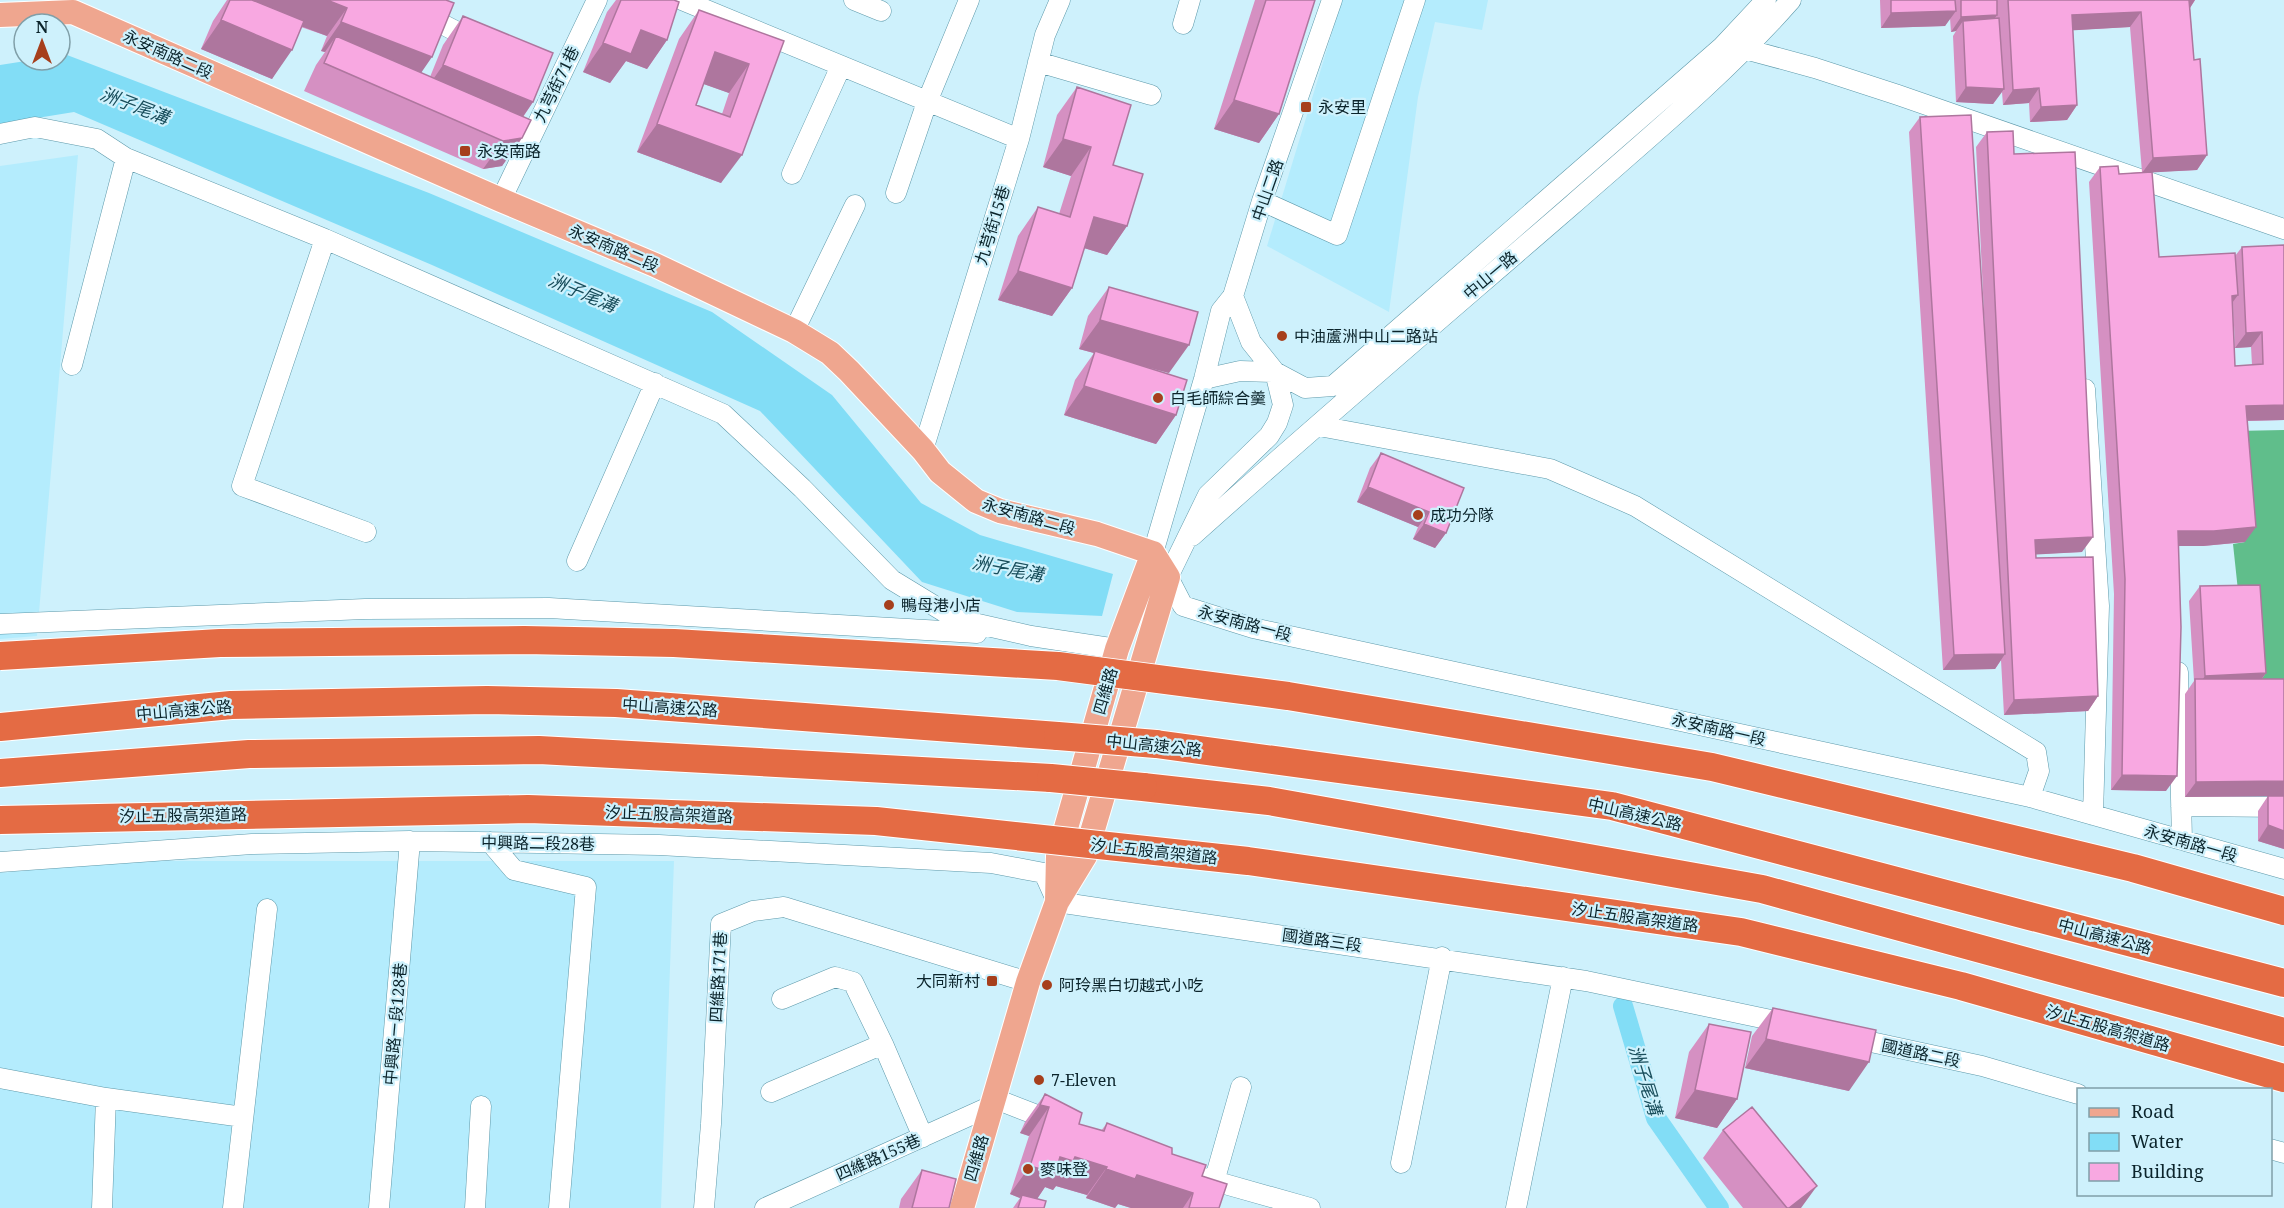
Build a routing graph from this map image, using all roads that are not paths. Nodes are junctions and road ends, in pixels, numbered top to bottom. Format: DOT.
graph roads {
  1 [pos="5,0"];
  2 [pos="395,0"];
  3 [pos="597,0"];
  4 [pos="681,0"];
  5 [pos="854,0"];
  6 [pos="969,0"];
  7 [pos="1060,0"];
  8 [pos="1190,0"];
  9 [pos="1332,0"];
  10 [pos="1415,0"];
  11 [pos="1766,0"];
  12 [pos="1791,0"];
  13 [pos="881,11"];
  14 [pos="0,14"];
  15 [pos="1183,24"];
  16 [pos="1745,49"];
  17 [pos="496,52"];
  18 [pos="1038,62"];
  19 [pos="841,66"];
  20 [pos="536,72"];
  21 [pos="556,82"];
  22 [pos="1151,95"];
  23 [pos="927,102"];
  24 [pos="0,134"];
  25 [pos="1019,140"];
  26 [pos="2071,155"];
  27 [pos="126,158"];
  28 [pos="792,174"];
  29 [pos="2073,179"];
  30 [pos="896,193"];
  31 [pos="501,200"];
  32 [pos="1262,201"];
  33 [pos="855,205"];
  34 [pos="2284,229"];
  35 [pos="325,238"];
  36 [pos="1233,296"];
  37 [pos="794,331"];
  38 [pos="72,365"];
  39 [pos="2084,369"];
  40 [pos="1275,372"];
  41 [pos="1204,379"];
  42 [pos="655,383"];
  43 [pos="1319,426"];
  44 [pos="923,450"];
  45 [pos="366,532"];
  46 [pos="1183,544"];
  47 [pos="1153,553"];
  48 [pos="577,561"];
  49 [pos="1168,577"];
  50 [pos="0,624"];
  51 [pos="1031,636"];
  52 [pos="1117,649"];
  53 [pos="2178,655"];
  54 [pos="0,656"];
  55 [pos="0,727"];
  56 [pos="0,773"];
  57 [pos="2030,796"];
  58 [pos="2181,806"];
  59 [pos="2284,807"];
  60 [pos="2093,815"];
  61 [pos="0,820"];
  62 [pos="2182,840"];
  63 [pos="410,841"];
  64 [pos="490,842"];
  65 [pos="0,862"];
  66 [pos="2284,869"];
  67 [pos="1057,902"];
  68 [pos="267,909"];
  69 [pos="2284,910"];
  70 [pos="1442,957"];
  71 [pos="1563,977"];
  72 [pos="1028,982"];
  73 [pos="2284,984"];
  74 [pos="782,999"];
  75 [pos="1808,1028"];
  76 [pos="2284,1032"];
  77 [pos="1831,1033"];
  78 [pos="883,1044"];
  79 [pos="0,1078"];
  80 [pos="2284,1078"];
  81 [pos="1241,1087"];
  82 [pos="771,1092"];
  83 [pos="2077,1093"];
  84 [pos="106,1098"];
  85 [pos="992,1102"];
  86 [pos="481,1106"];
  87 [pos="243,1117"];
  88 [pos="1070,1128"];
  89 [pos="923,1137"];
  90 [pos="1401,1163"];
  91 [pos="1181,1170"];
  92 [pos="1214,1182"];
  93 [pos="1271,1202"];
  94 [pos="102,1208"];
  95 [pos="233,1208"];
  96 [pos="379,1208"];
  97 [pos="475,1208"];
  98 [pos="559,1208"];
  99 [pos="704,1208"];
  100 [pos="765,1208"];
  101 [pos="962,1208"];
  102 [pos="1310,1208"];
  103 [pos="1516,1208"];
  1 -- 14 [label="street"];
  2 -- 17 [label="street"];
  3 -- 21 [label="street, 九芎街71巷"];
  4 -- 19 [label="street"];
  5 -- 13 [label="street"];
  6 -- 23 [label="street"];
  7 -- 18 [label="street, 九芎街15巷"];
  8 -- 15 [label="street"];
  9 -- 32 [label="street, 中山二路"];
  10 -- 32 [label="street"];
  11 -- 40 [label="street, 中山一路"];
  12 -- 16 [label="street, 中山一路"];
  14 -- 31 [label="main road, 永安南路二段"];
  16 -- 26 [label="street"];
  16 -- 43 [label="street, 中山一路"];
  18 -- 22 [label="street"];
  18 -- 25 [label="street, 九芎街15巷"];
  19 -- 23 [label="street"];
  19 -- 28 [label="street"];
  20 -- 21 [label="street"];
  21 -- 31 [label="street, 九芎街71巷"];
  23 -- 25 [label="street"];
  23 -- 30 [label="street"];
  24 -- 27 [label="street"];
  25 -- 44 [label="street, 九芎街15巷"];
  26 -- 29 [label="street"];
  26 -- 34 [label="street"];
  27 -- 35 [label="street"];
  27 -- 38 [label="street"];
  31 -- 37 [label="main road, 永安南路二段"];
  32 -- 36 [label="street, 中山二路"];
  33 -- 37 [label="street"];
  35 -- 42 [label="street"];
  35 -- 45 [label="street"];
  36 -- 40 [label="street, 中山一路"];
  36 -- 41 [label="street, 中山二路"];
  37 -- 44 [label="main road, 永安南路二段"];
  39 -- 60 [label="street"];
  40 -- 41 [label="street"];
  40 -- 46 [label="street, 中山一路"];
  41 -- 47 [label="street, 中山二路"];
  42 -- 48 [label="street"];
  42 -- 51 [label="street"];
  43 -- 46 [label="street, 中山一路"];
  43 -- 57 [label="street"];
  44 -- 47 [label="main road, 永安南路二段"];
  46 -- 49 [label="street, 中山一路"];
  47 -- 49 [label="main road"];
  47 -- 52 [label="main road, 四維路"];
  49 -- 57 [label="street, 永安南路一段"];
  49 -- 67 [label="main road, 四維路"];
  50 -- 51 [label="street"];
  51 -- 52 [label="street"];
  52 -- 67 [label="main road, 四維路"];
  53 -- 58 [label="street"];
  54 -- 69 [label="highway, bridge"];
  55 -- 73 [label="highway, 中山高速公路, bridge"];
  56 -- 76 [label="highway, bridge"];
  57 -- 60 [label="street, 永安南路一段"];
  58 -- 59 [label="street"];
  58 -- 62 [label="street"];
  60 -- 62 [label="street, 永安南路一段"];
  61 -- 80 [label="highway, 汐止五股高架道路, bridge"];
  62 -- 66 [label="street, 永安南路一段"];
  63 -- 64 [label="street, 中興路二段28巷"];
  63 -- 65 [label="street, 中興路二段28巷"];
  63 -- 96 [label="street, 中興路ㄧ段128巷"];
  64 -- 67 [label="street, 中興路二段28巷"];
  64 -- 98 [label="street"];
  67 -- 70 [label="street, 國道路三段"];
  67 -- 72 [label="main road, 四維路"];
  68 -- 87 [label="street"];
  70 -- 71 [label="street, 國道路三段"];
  70 -- 90 [label="street"];
  71 -- 75 [label="street, 國道路三段"];
  71 -- 103 [label="street"];
  72 -- 85 [label="main road, 四維路"];
  72 -- 99 [label="street, 四維路171巷"];
  74 -- 78 [label="street"];
  77 -- 83 [label="street, 國道路二段"];
  78 -- 82 [label="street"];
  78 -- 89 [label="street"];
  79 -- 84 [label="street"];
  81 -- 92 [label="street"];
  84 -- 87 [label="street"];
  84 -- 94 [label="street"];
  85 -- 88 [label="street"];
  85 -- 89 [label="street, 四維路155巷"];
  85 -- 101 [label="main road, 四維路"];
  86 -- 97 [label="street"];
  87 -- 95 [label="street"];
  89 -- 100 [label="street, 四維路155巷"];
  91 -- 92 [label="street"];
  92 -- 93 [label="street"];
  93 -- 102 [label="street"];
}
